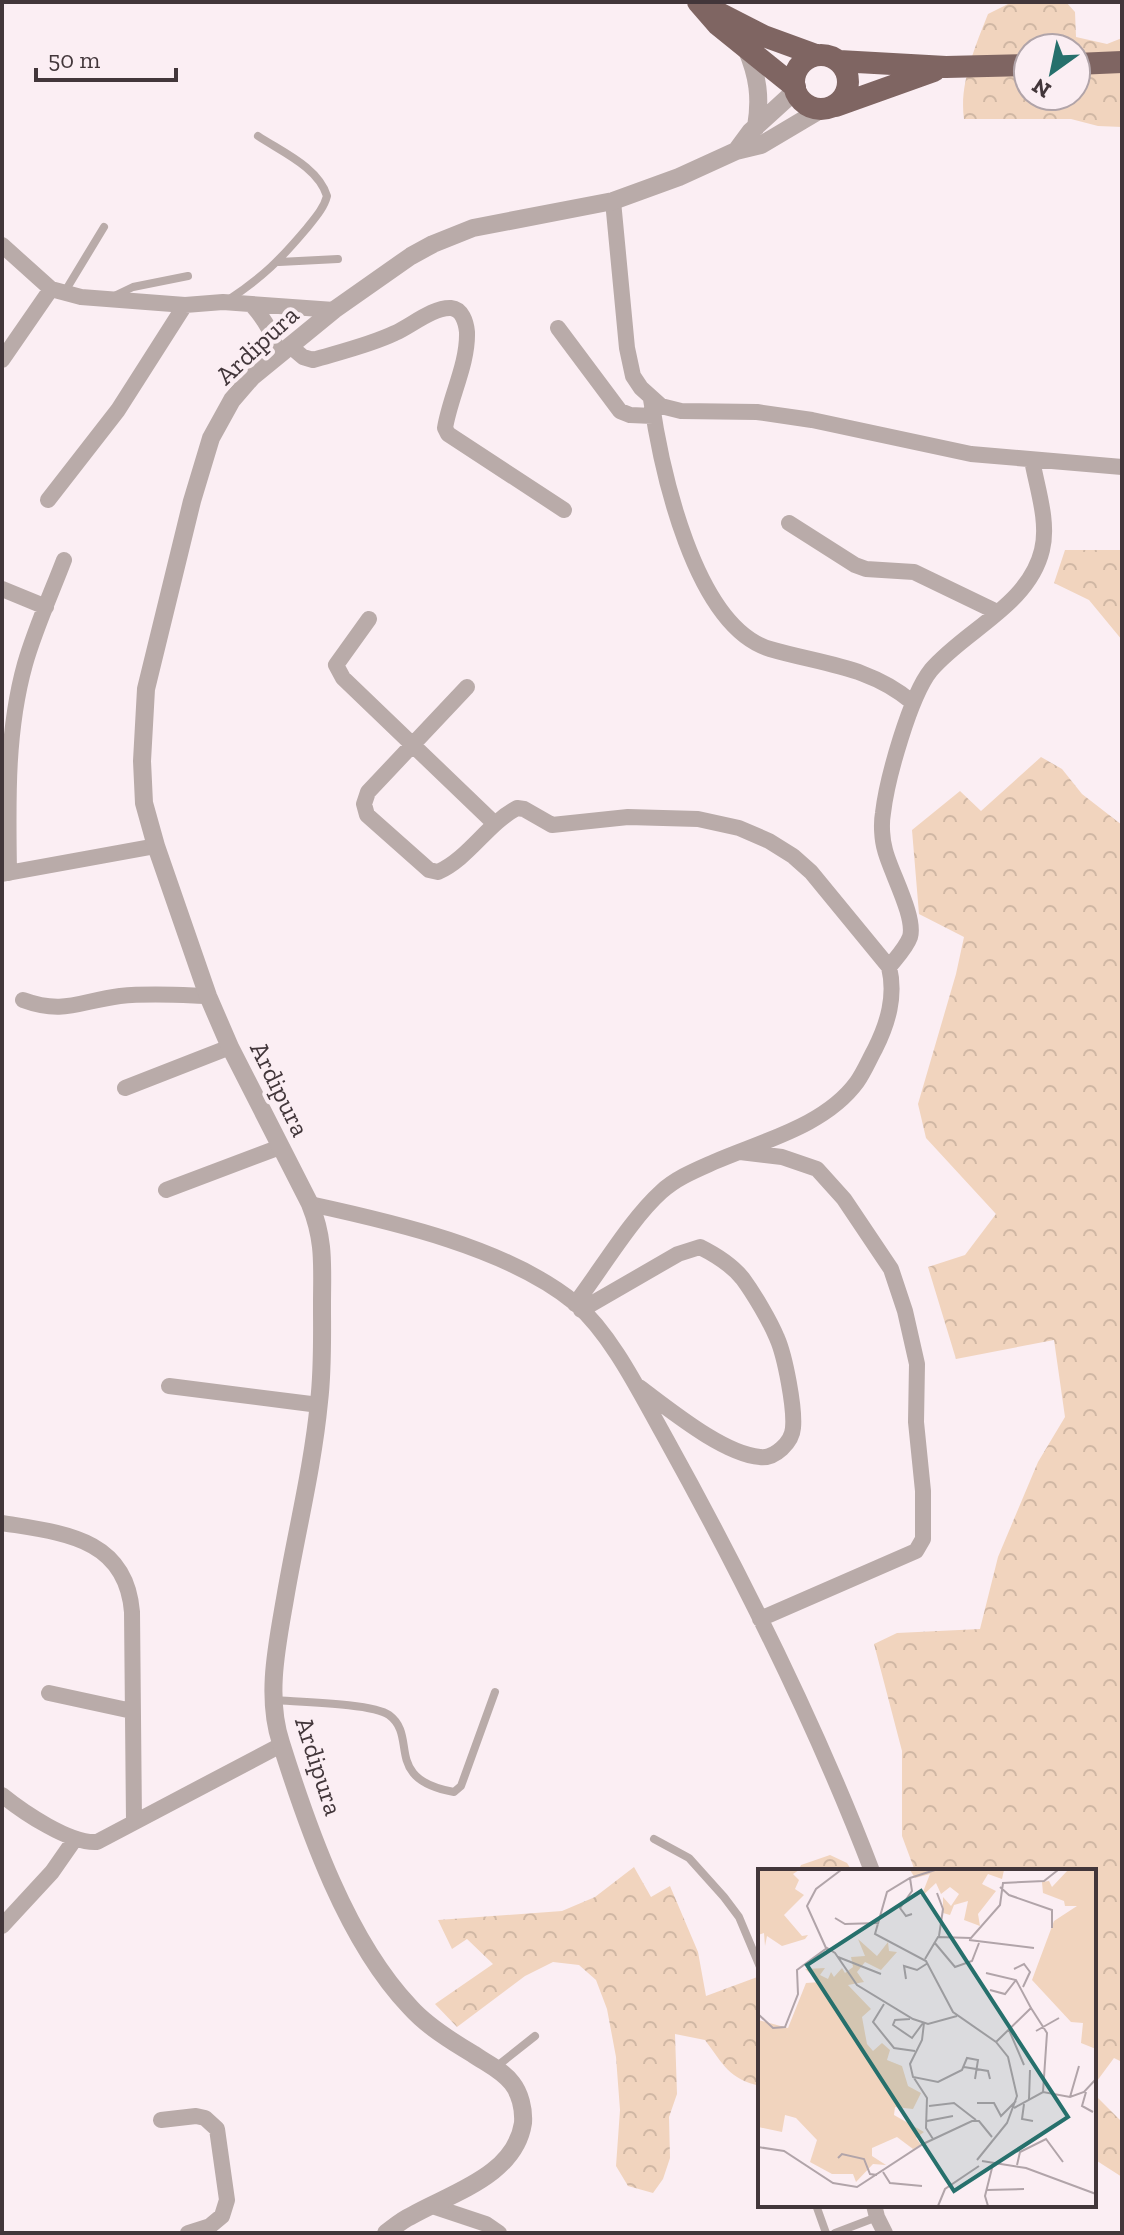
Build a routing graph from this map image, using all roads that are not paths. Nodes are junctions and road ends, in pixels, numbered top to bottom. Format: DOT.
graph roads {
  1 [pos="716,10"];
  2 [pos="746,48"];
  3 [pos="816,55"];
  4 [pos="839,61"];
  5 [pos="1122,62"];
  6 [pos="1092,63"];
  7 [pos="1012,65"];
  8 [pos="946,67"];
  9 [pos="795,89"];
  10 [pos="828,108"];
  11 [pos="756,127"];
  12 [pos="258,136"];
  13 [pos="736,151"];
  14 [pos="613,201"];
  15 [pos="104,227"];
  16 [pos="2,245"];
  17 [pos="338,259"];
  18 [pos="279,262"];
  19 [pos="188,276"];
  20 [pos="57,291"];
  21 [pos="107,301"];
  22 [pos="223,302"];
  23 [pos="185,305"];
  24 [pos="252,305"];
  25 [pos="334,310"];
  26 [pos="558,328"];
  27 [pos="284,351"];
  28 [pos="2,360"];
  29 [pos="652,407"];
  30 [pos="1032,460"];
  31 [pos="1122,467"];
  32 [pos="48,500"];
  33 [pos="564,510"];
  34 [pos="789,523"];
  35 [pos="64,560"];
  36 [pos="2,589"];
  37 [pos="46,607"];
  38 [pos="997,612"];
  39 [pos="369,619"];
  40 [pos="467,687"];
  41 [pos="912,702"];
  42 [pos="9,703"];
  43 [pos="413,746"];
  44 [pos="494,823"];
  45 [pos="156,846"];
  46 [pos="6,874"];
  47 [pos="889,967"];
  48 [pos="208,996"];
  49 [pos="23,1000"];
  50 [pos="230,1047"];
  51 [pos="125,1088"];
  52 [pos="280,1147"];
  53 [pos="738,1151"];
  54 [pos="166,1190"];
  55 [pos="310,1204"];
  56 [pos="578,1307"];
  57 [pos="635,1383"];
  58 [pos="169,1386"];
  59 [pos="319,1405"];
  60 [pos="2,1523"];
  61 [pos="760,1619"];
  62 [pos="495,1692"];
  63 [pos="49,1693"];
  64 [pos="273,1700"];
  65 [pos="132,1711"];
  66 [pos="281,1745"];
  67 [pos="2,1795"];
  68 [pos="134,1822"];
  69 [pos="75,1839"];
  70 [pos="654,1839"];
  71 [pos="871,1869"];
  72 [pos="2,1926"];
  73 [pos="758,1962"];
  74 [pos="535,2036"];
  75 [pos="495,2068"];
  76 [pos="161,2120"];
  77 [pos="432,2206"];
  78 [pos="817,2207"];
  79 [pos="875,2211"];
  80 [pos="841,2232"];
  81 [pos="188,2233"];
  82 [pos="386,2233"];
  83 [pos="499,2233"];
  84 [pos="826,2233"];
  85 [pos="885,2233"];
  1 -- 2 [label="highway"];
  1 -- 3 [label="highway"];
  2 -- 9 [label="highway"];
  2 -- 11 [label="street"];
  3 -- 4 [label="highway"];
  3 -- 9 [label="highway"];
  4 -- 8 [label="highway"];
  4 -- 10 [label="highway"];
  5 -- 6 [label="highway"];
  7 -- 8 [label="highway"];
  8 -- 10 [label="highway"];
  9 -- 10 [label="highway"];
  9 -- 11 [label="street, Ardipura"];
  10 -- 13 [label="street, Ardipura"];
  11 -- 13 [label="street, Ardipura"];
  12 -- 18 [label="lane"];
  13 -- 14 [label="street, Ardipura"];
  14 -- 25 [label="street, Ardipura"];
  14 -- 29 [label="street"];
  15 -- 20 [label="lane"];
  16 -- 20 [label="street"];
  17 -- 18 [label="lane"];
  18 -- 22 [label="lane"];
  19 -- 21 [label="lane"];
  20 -- 21 [label="street"];
  20 -- 28 [label="street"];
  21 -- 23 [label="street"];
  22 -- 23 [label="street"];
  22 -- 24 [label="street"];
  23 -- 32 [label="street"];
  24 -- 25 [label="street"];
  24 -- 27 [label="street"];
  25 -- 27 [label="street, Ardipura"];
  26 -- 29 [label="street"];
  27 -- 33 [label="street"];
  27 -- 45 [label="street, Ardipura"];
  29 -- 30 [label="street"];
  29 -- 41 [label="street"];
  30 -- 31 [label="street"];
  30 -- 38 [label="street"];
  34 -- 38 [label="street"];
  35 -- 37 [label="street"];
  36 -- 37 [label="street"];
  37 -- 42 [label="street"];
  38 -- 41 [label="street"];
  39 -- 43 [label="street"];
  40 -- 43 [label="street"];
  41 -- 47 [label="street"];
  42 -- 46 [label="street"];
  43 -- 44 [label="street"];
  43 -- 44 [label="street"];
  44 -- 47 [label="street"];
  45 -- 46 [label="street"];
  45 -- 48 [label="street, Ardipura"];
  47 -- 53 [label="street"];
  48 -- 49 [label="street"];
  48 -- 50 [label="street, Ardipura"];
  50 -- 51 [label="street"];
  50 -- 52 [label="street, Ardipura"];
  52 -- 54 [label="street"];
  52 -- 55 [label="street, Ardipura"];
  53 -- 56 [label="street"];
  53 -- 61 [label="street"];
  55 -- 56 [label="street"];
  55 -- 59 [label="street, Ardipura"];
  56 -- 57 [label="street"];
  56 -- 57 [label="street"];
  57 -- 61 [label="street"];
  58 -- 59 [label="street"];
  59 -- 64 [label="street, Ardipura"];
  60 -- 65 [label="street"];
  61 -- 71 [label="street"];
  62 -- 64 [label="lane"];
  63 -- 65 [label="street"];
  64 -- 66 [label="street, Ardipura"];
  65 -- 68 [label="street"];
  66 -- 68 [label="street"];
  66 -- 75 [label="street, Ardipura"];
  67 -- 69 [label="street"];
  68 -- 69 [label="street"];
  69 -- 72 [label="street"];
  70 -- 73 [label="lane"];
  74 -- 75 [label="lane"];
  75 -- 77 [label="street, Ardipura"];
  76 -- 81 [label="street"];
  77 -- 82 [label="street, Ardipura"];
  77 -- 83 [label="street"];
  78 -- 84 [label="lane"];
  79 -- 80 [label="lane"];
  79 -- 85 [label="street"];
}
